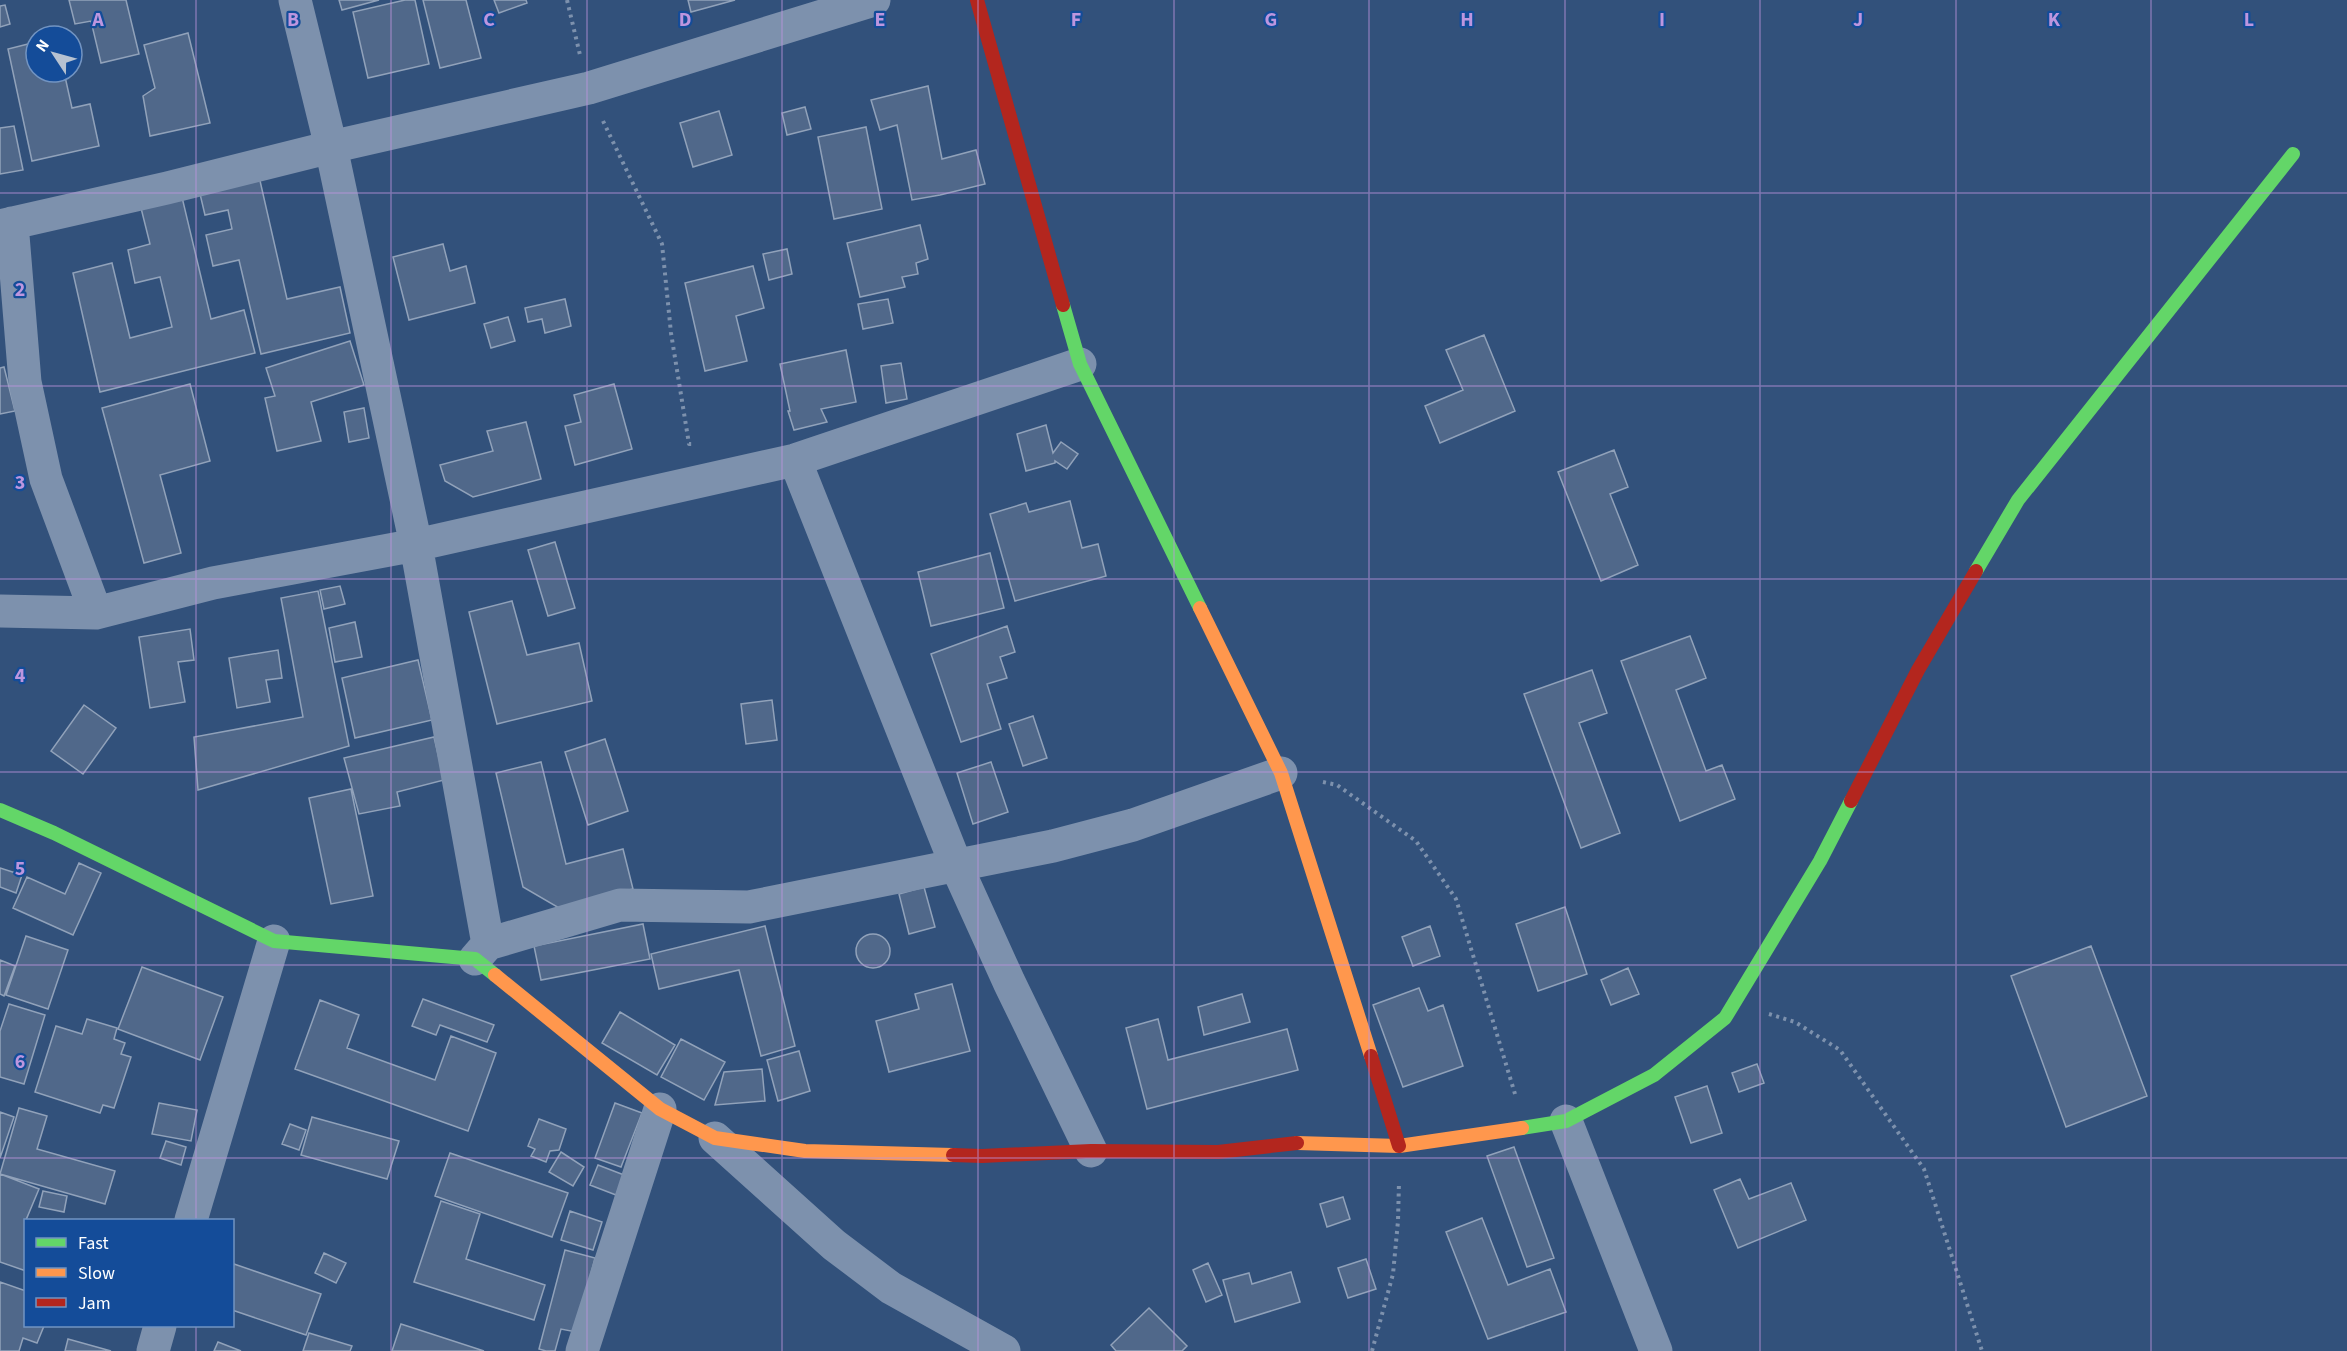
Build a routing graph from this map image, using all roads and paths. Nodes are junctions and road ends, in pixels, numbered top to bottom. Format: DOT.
graph roads {
  1 [pos="295,0"];
  2 [pos="567,0"];
  3 [pos="874,0"];
  4 [pos="977,0"];
  5 [pos="589,88"];
  6 [pos="331,147"];
  7 [pos="2293,154"];
  8 [pos="6,225"];
  9 [pos="1080,364"];
  10 [pos="701,446"];
  11 [pos="795,460"];
  12 [pos="416,545"];
  13 [pos="0,611"];
  14 [pos="96,614"];
  15 [pos="1281,773"];
  16 [pos="0,810"];
  17 [pos="956,865"];
  18 [pos="274,941"];
  19 [pos="481,951"];
  20 [pos="1734,1004"];
  21 [pos="660,1109"];
  22 [pos="1566,1121"];
  23 [pos="1525,1128"];
  24 [pos="715,1138"];
  25 [pos="1399,1146"];
  26 [pos="1091,1151"];
  27 [pos="192,1219"];
  28 [pos="1398,1221"];
  29 [pos="160,1327"];
  30 [pos="153,1351"];
  31 [pos="582,1351"];
  32 [pos="1004,1351"];
  33 [pos="1372,1351"];
  34 [pos="1656,1351"];
  35 [pos="1982,1351"];
  1 -- 6 [label="street"];
  2 -- 5 [label="path"];
  3 -- 5 [label="street"];
  4 -- 9 [label="street"];
  5 -- 6 [label="street"];
  5 -- 10 [label="path"];
  6 -- 8 [label="street"];
  6 -- 12 [label="street"];
  7 -- 20 [label="street"];
  8 -- 14 [label="street"];
  9 -- 11 [label="street"];
  9 -- 15 [label="street"];
  11 -- 12 [label="street"];
  11 -- 17 [label="street"];
  12 -- 14 [label="street"];
  12 -- 19 [label="street"];
  13 -- 14 [label="street"];
  15 -- 17 [label="street"];
  15 -- 23 [label="path"];
  15 -- 25 [label="street"];
  16 -- 18 [label="street"];
  17 -- 19 [label="street"];
  17 -- 26 [label="street"];
  18 -- 19 [label="street"];
  18 -- 27 [label="street"];
  19 -- 21 [label="street"];
  20 -- 22 [label="street"];
  20 -- 35 [label="path"];
  21 -- 24 [label="street"];
  21 -- 31 [label="street"];
  22 -- 23 [label="street"];
  22 -- 34 [label="street"];
  23 -- 25 [label="street"];
  24 -- 26 [label="street"];
  24 -- 32 [label="street"];
  25 -- 26 [label="street"];
  28 -- 33 [label="path"];
  29 -- 30 [label="street"];
}
